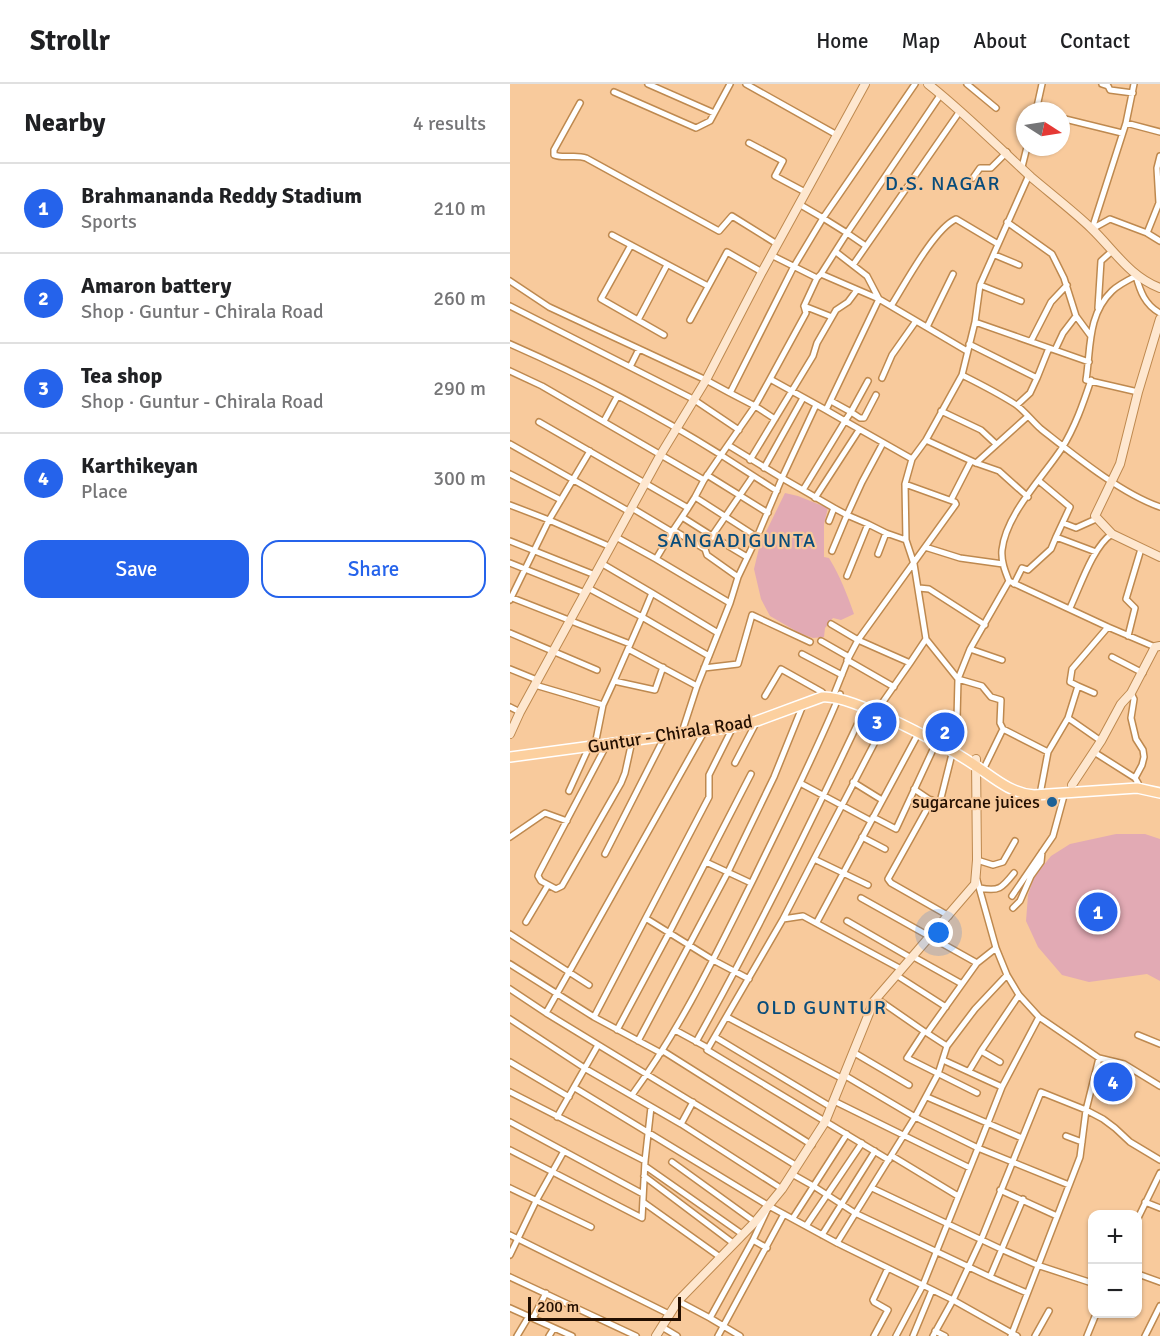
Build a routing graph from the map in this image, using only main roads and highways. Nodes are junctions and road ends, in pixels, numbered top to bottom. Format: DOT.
graph roads {
  1 [pos="838,695"];
  2 [pos="592,743"];
  3 [pos="954,749"];
  4 [pos="510,752"];
  5 [pos="510,757"];
  6 [pos="979,764"];
  7 [pos="1160,788"];
  8 [pos="1068,789"];
  9 [pos="1160,793"];
  1 -- 2 [label="main road, Guntur - Chirala Road"];
  1 -- 2 [label="main road, Guntur - Chirala Road"];
  1 -- 3 [label="main road, Guntur - Chirala Road"];
  1 -- 3 [label="main road, Guntur - Chirala Road"];
  2 -- 4 [label="main road, Guntur - Chirala Road"];
  2 -- 5 [label="main road, Guntur - Chirala Road"];
  3 -- 6 [label="main road, Guntur - Chirala Road"];
  6 -- 8 [label="main road, Guntur - Chirala Road"];
  6 -- 8 [label="main road, Guntur - Chirala Road"];
  7 -- 8 [label="main road, Guntur - Chirala Road"];
  8 -- 9 [label="main road, Guntur - Chirala Road"];
}
